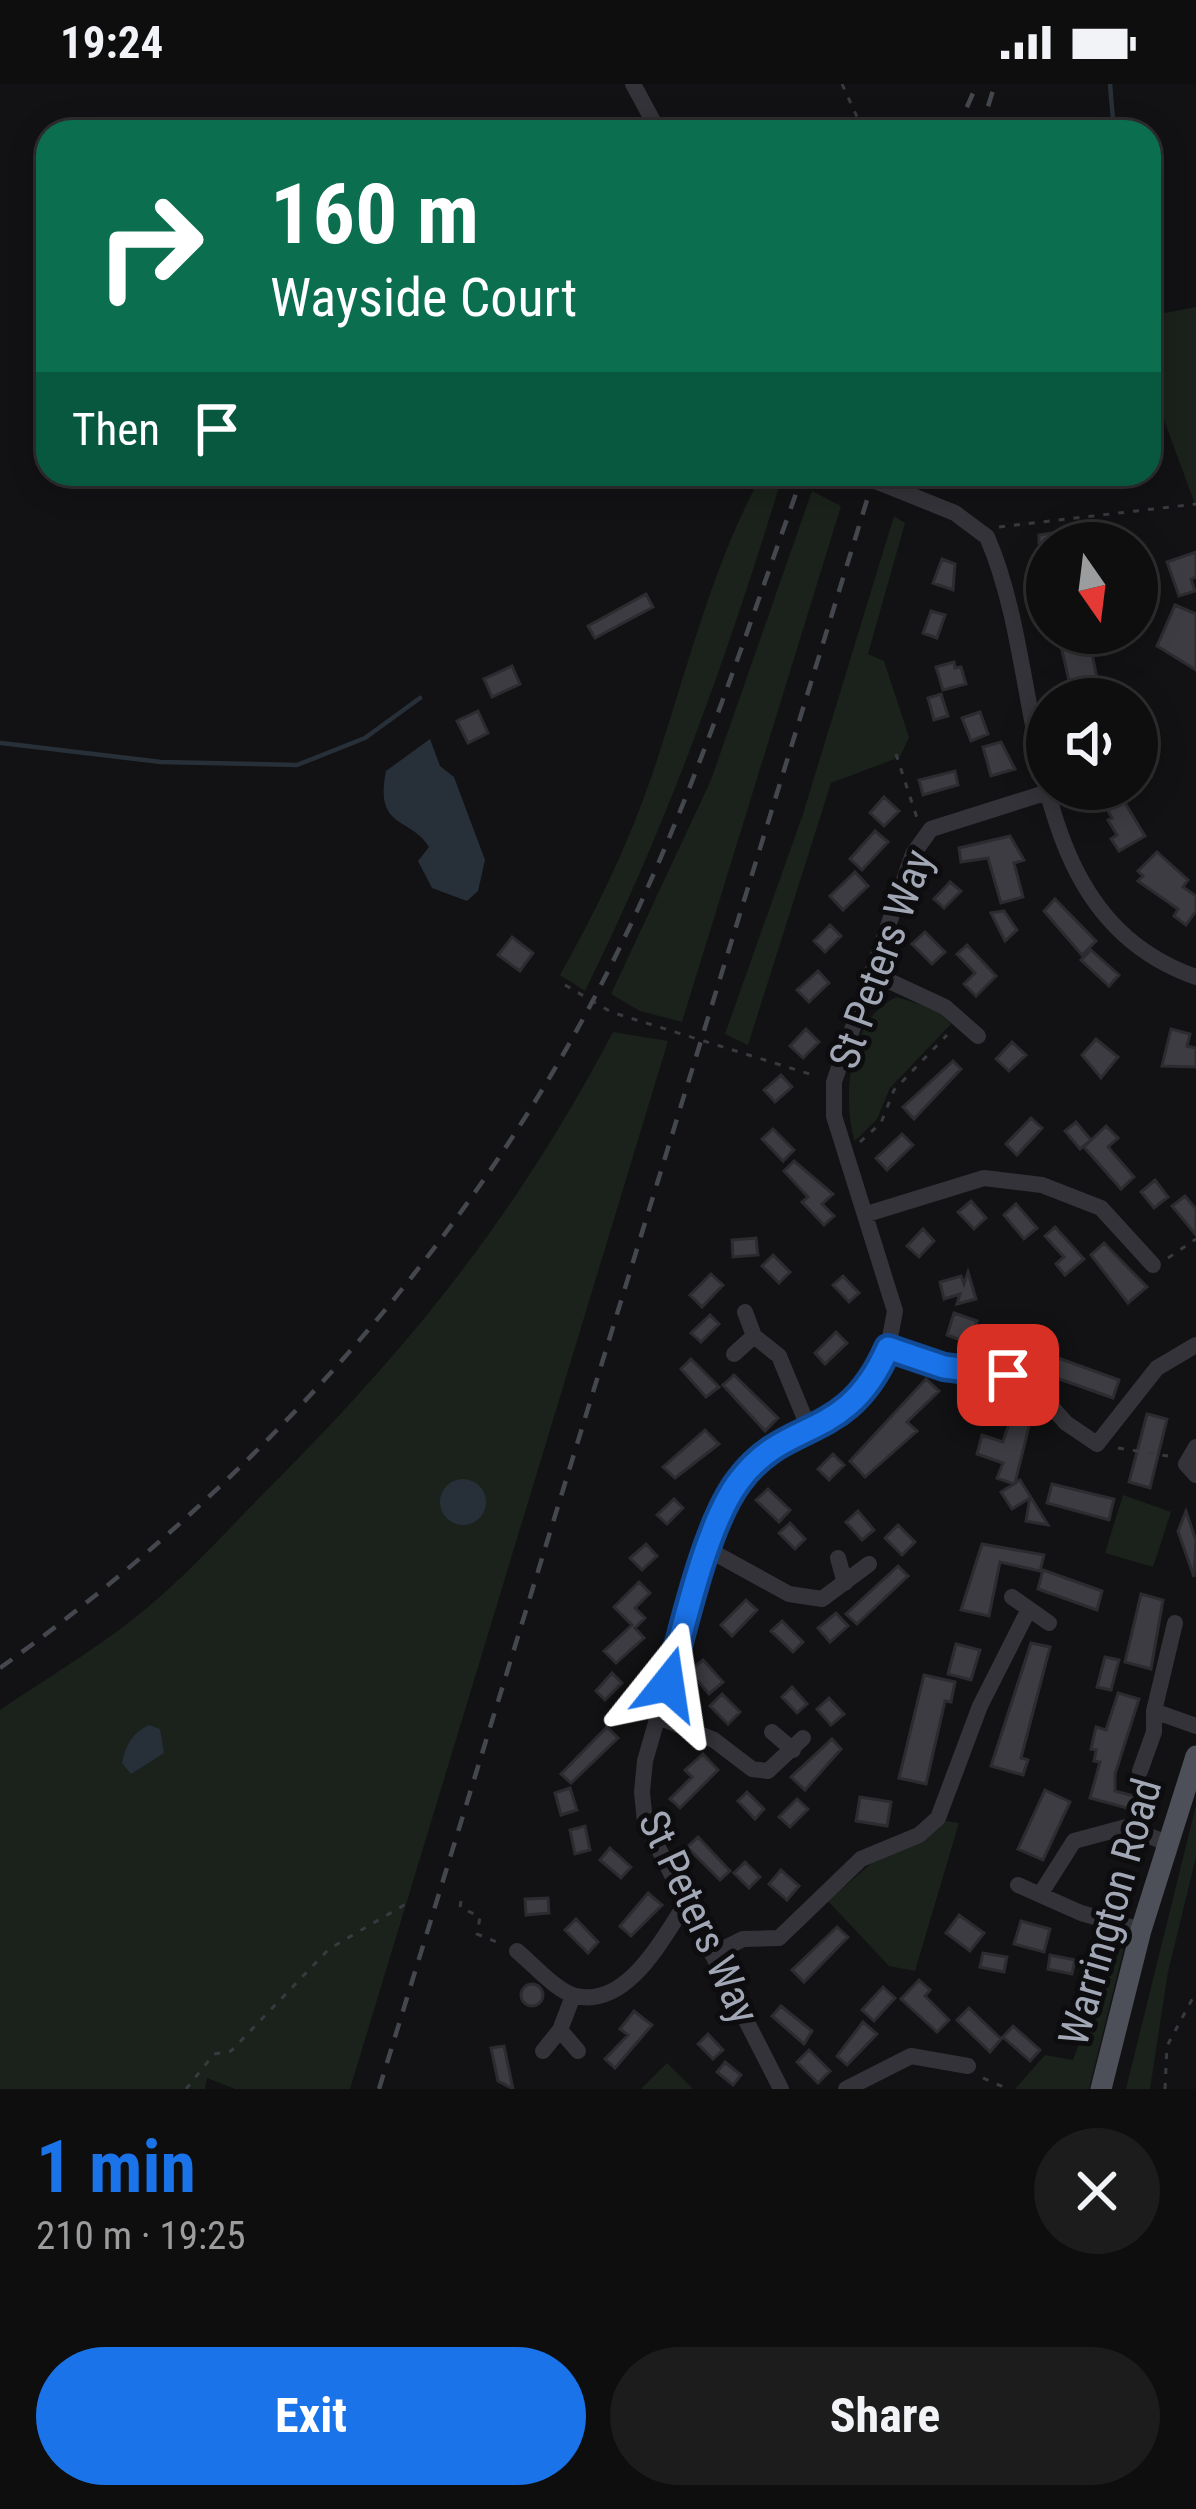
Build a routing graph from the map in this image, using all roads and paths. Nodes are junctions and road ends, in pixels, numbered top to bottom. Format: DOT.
graph roads {
  1 [pos="633,84"];
  2 [pos="842,84"];
  3 [pos="652,120"];
  4 [pos="859,120"];
  5 [pos="888,486"];
  6 [pos="1196,504"];
  7 [pos="979,530"];
  8 [pos="1026,693"];
  9 [pos="896,754"];
  10 [pos="1026,800"];
  11 [pos="1053,810"];
  12 [pos="923,836"];
  13 [pos="872,973"];
  14 [pos="1196,976"];
  15 [pos="565,985"];
  16 [pos="961,1021"];
  17 [pos="978,1036"];
  18 [pos="834,1082"];
  19 [pos="845,1154"];
  20 [pos="867,1214"];
  21 [pos="1196,1239"];
  22 [pos="1153,1265"];
  23 [pos="745,1312"];
  24 [pos="754,1336"];
  25 [pos="1196,1345"];
  26 [pos="888,1348"];
  27 [pos="734,1354"];
  28 [pos="810,1432"];
  29 [pos="1097,1444"];
  30 [pos="1196,1447"];
  31 [pos="1191,1469"];
  32 [pos="709,1550"];
  33 [pos="838,1558"];
  34 [pos="868,1564"];
  35 [pos="844,1583"];
  36 [pos="1012,1597"];
  37 [pos="1029,1609"];
  38 [pos="1048,1623"];
  39 [pos="1175,1623"];
  40 [pos="1154,1711"];
  41 [pos="659,1717"];
  42 [pos="1196,1726"];
  43 [pos="772,1732"];
  44 [pos="1196,1756"];
  45 [pos="1140,1771"];
  46 [pos="1167,1843"];
  47 [pos="1018,1885"];
  48 [pos="1041,1893"];
  49 [pos="411,1901"];
  50 [pos="461,1901"];
  51 [pos="685,1905"];
  52 [pos="1141,1930"];
  53 [pos="517,1951"];
  54 [pos="713,1954"];
  55 [pos="1196,1992"];
  56 [pos="573,1996"];
  57 [pos="560,2030"];
  58 [pos="543,2050"];
  59 [pos="578,2050"];
  60 [pos="968,2066"];
  61 [pos="186,2089"];
  62 [pos="781,2089"];
  63 [pos="846,2089"];
  64 [pos="1008,2089"];
  65 [pos="1101,2089"];
  66 [pos="1165,2089"];
  1 -- 3 [label="street"];
  2 -- 4 [label="path"];
  5 -- 7 [label="street"];
  6 -- 7 [label="path"];
  7 -- 8 [label="street"];
  9 -- 12 [label="path"];
  10 -- 12 [label="street, St Peters Way"];
  11 -- 14 [label="street"];
  12 -- 13 [label="street, St Peters Way"];
  13 -- 16 [label="street"];
  13 -- 18 [label="street, St Peters Way"];
  15 -- 18 [label="path"];
  16 -- 17 [label="street"];
  16 -- 19 [label="path"];
  18 -- 19 [label="street, St Peters Way"];
  19 -- 20 [label="street, St Peters Way"];
  20 -- 22 [label="street"];
  20 -- 26 [label="street, St Peters Way"];
  21 -- 22 [label="path"];
  23 -- 24 [label="street"];
  24 -- 27 [label="street"];
  24 -- 28 [label="street"];
  25 -- 29 [label="street"];
  26 -- 28 [label="street, St Peters Way"];
  26 -- 29 [label="street"];
  28 -- 32 [label="street, St Peters Way"];
  29 -- 31 [label="path"];
  30 -- 31 [label="street"];
  32 -- 35 [label="street"];
  32 -- 41 [label="street, St Peters Way"];
  33 -- 35 [label="street"];
  34 -- 35 [label="street"];
  36 -- 37 [label="street"];
  37 -- 38 [label="street"];
  37 -- 54 [label="street"];
  39 -- 40 [label="street"];
  40 -- 42 [label="street"];
  40 -- 45 [label="street"];
  41 -- 43 [label="street"];
  41 -- 51 [label="street, St Peters Way"];
  44 -- 46 [label="main road, Warrington Road"];
  46 -- 48 [label="street"];
  46 -- 52 [label="main road, Warrington Road"];
  47 -- 48 [label="street"];
  48 -- 52 [label="street"];
  49 -- 61 [label="path"];
  50 -- 53 [label="path"];
  51 -- 54 [label="street, St Peters Way"];
  51 -- 56 [label="street"];
  52 -- 65 [label="main road, Warrington Road"];
  53 -- 56 [label="street"];
  54 -- 62 [label="street, St Peters Way"];
  55 -- 66 [label="path"];
  56 -- 57 [label="street"];
  57 -- 58 [label="street"];
  57 -- 59 [label="street"];
  60 -- 63 [label="street"];
  60 -- 64 [label="path"];
}
